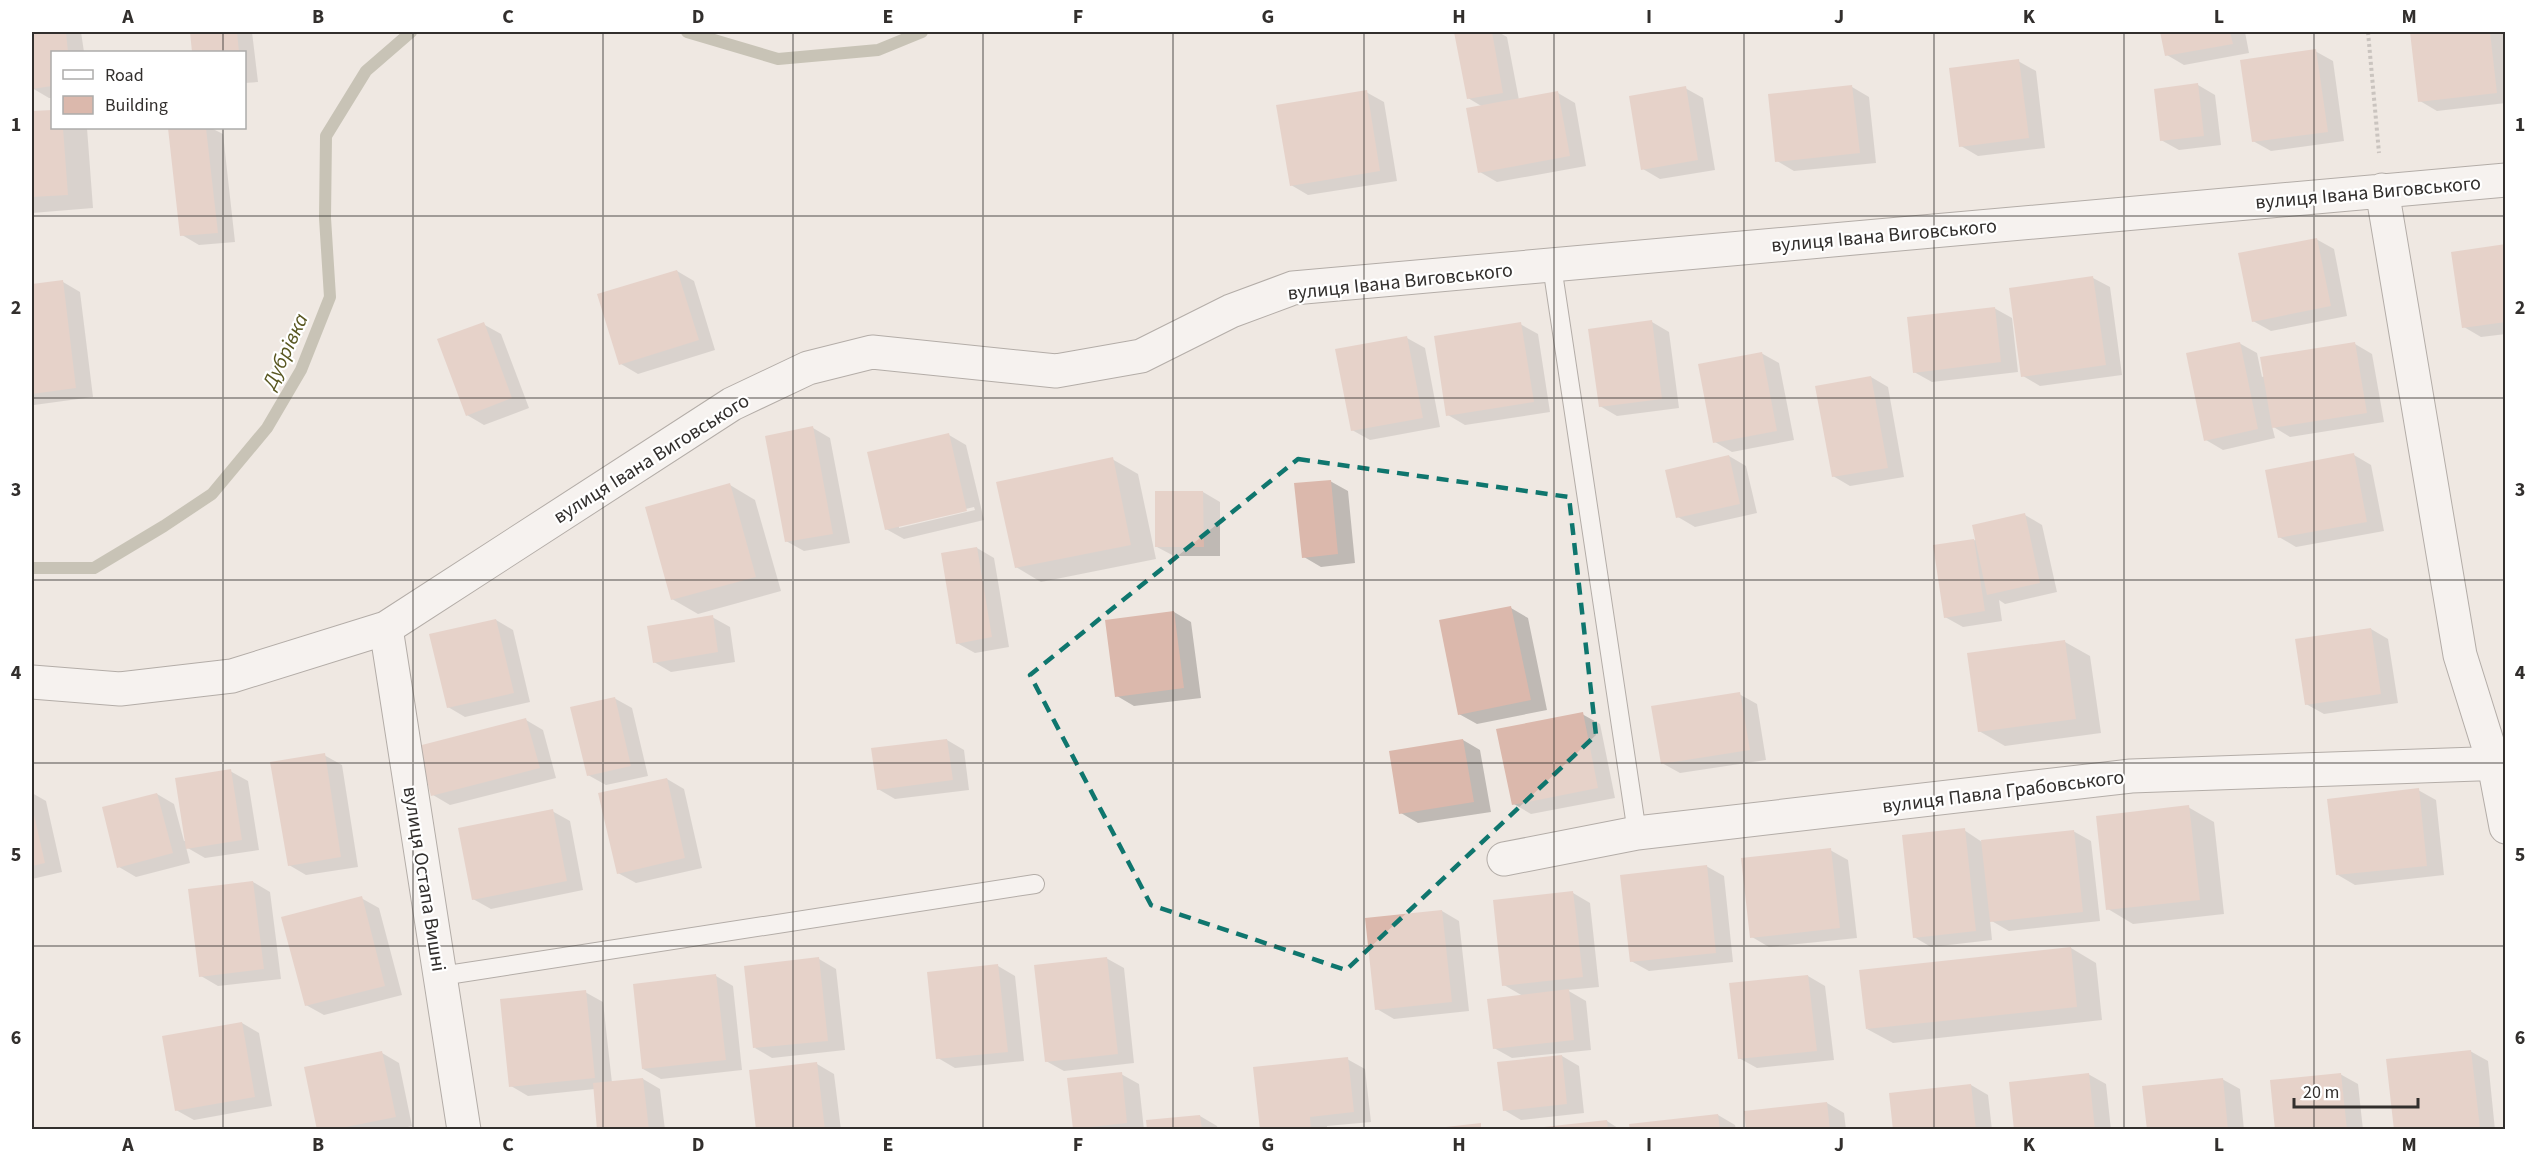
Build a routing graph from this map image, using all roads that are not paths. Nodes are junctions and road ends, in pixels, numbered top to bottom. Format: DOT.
graph roads {
  1 [pos="2505,180"];
  2 [pos="2382,190"];
  3 [pos="1552,266"];
  4 [pos="386,628"];
  5 [pos="32,682"];
  6 [pos="2500,763"];
  7 [pos="2505,827"];
  8 [pos="1637,833"];
  9 [pos="1504,859"];
  10 [pos="1035,884"];
  11 [pos="441,976"];
  12 [pos="464,1130"];
  1 -- 2 [label="street, вулиця Івана Виговського"];
  2 -- 3 [label="street, вулиця Івана Виговського"];
  2 -- 6 [label="street"];
  3 -- 4 [label="street, вулиця Івана Виговського"];
  3 -- 8 [label="lane"];
  4 -- 5 [label="street, вулиця Івана Виговського"];
  4 -- 11 [label="street, вулиця Остапа Вишні"];
  6 -- 7 [label="street"];
  6 -- 8 [label="street, вулиця Павла Грабовського"];
  8 -- 9 [label="street, вулиця Павла Грабовського"];
  10 -- 11 [label="lane"];
  11 -- 12 [label="street, вулиця Остапа Вишні"];
}
